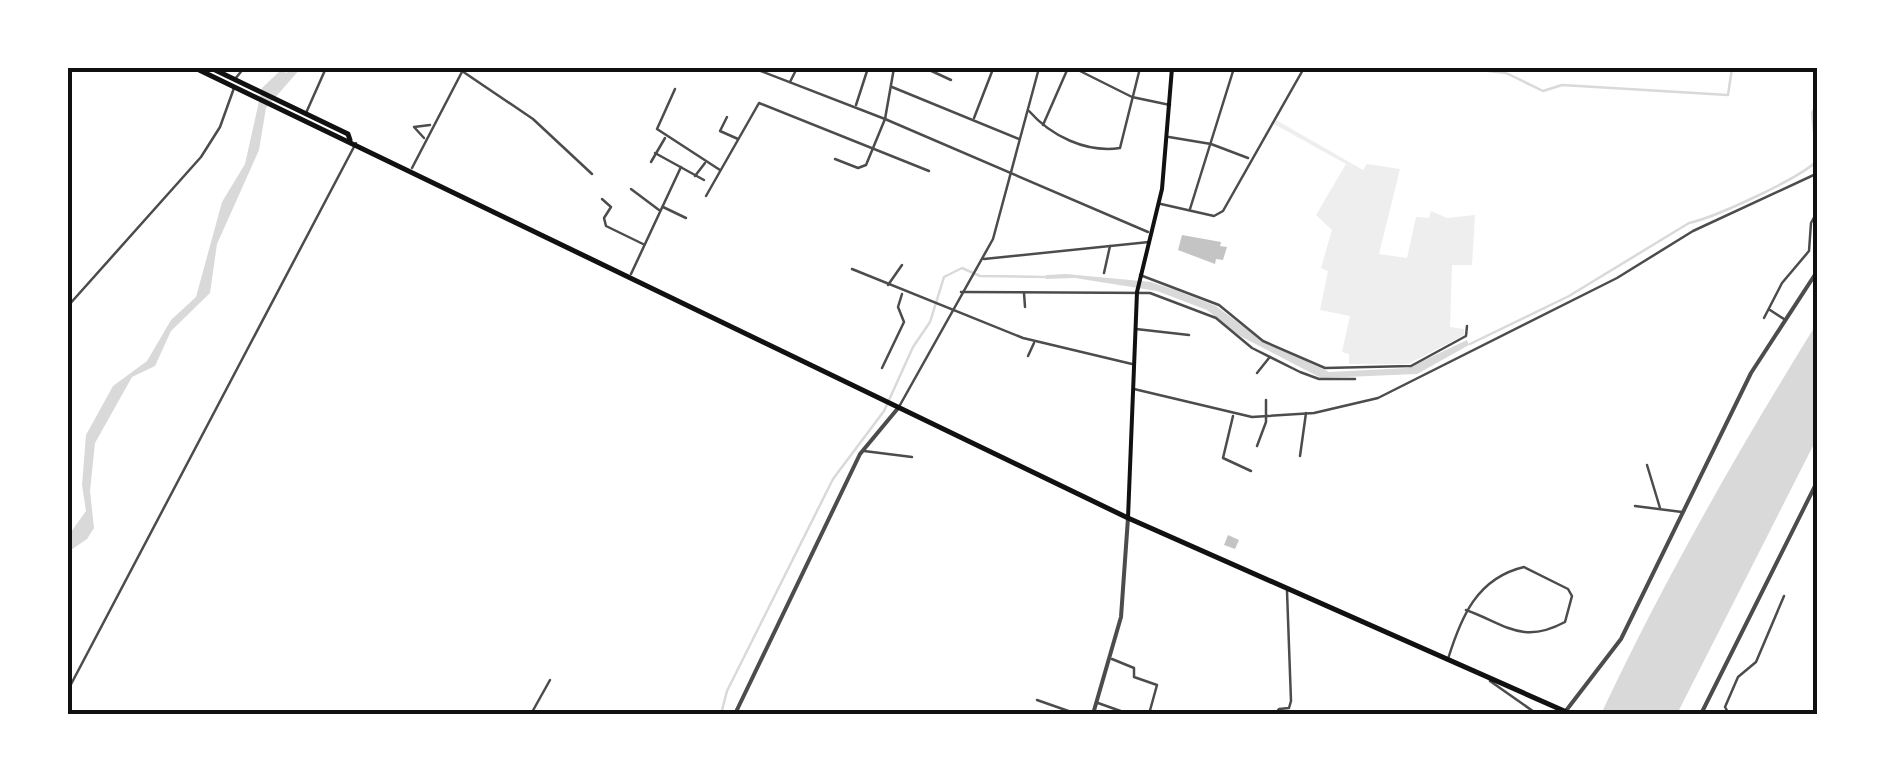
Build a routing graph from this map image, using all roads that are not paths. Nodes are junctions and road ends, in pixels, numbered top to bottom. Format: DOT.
graph roads {
  1 [pos="196,68"];
  2 [pos="211,68"];
  3 [pos="244,68"];
  4 [pos="326,68"];
  5 [pos="753,68"];
  6 [pos="797,68"];
  7 [pos="868,68"];
  8 [pos="894,68"];
  9 [pos="925,68"];
  10 [pos="992,68"];
  11 [pos="1039,68"];
  12 [pos="1071,68"];
  13 [pos="1140,68"];
  14 [pos="1172,68"];
  15 [pos="1234,68"];
  16 [pos="1304,68"];
  17 [pos="462,69"];
  18 [pos="951,80"];
  19 [pos="790,83"];
  20 [pos="237,84"];
  21 [pos="892,87"];
  22 [pos="675,89"];
  23 [pos="1132,97"];
  24 [pos="1170,105"];
  25 [pos="856,107"];
  26 [pos="1028,110"];
  27 [pos="302,115"];
  28 [pos="727,117"];
  29 [pos="885,118"];
  30 [pos="973,119"];
  31 [pos="431,125"];
  32 [pos="1043,127"];
  33 [pos="666,136"];
  34 [pos="1168,137"];
  35 [pos="424,138"];
  36 [pos="1020,139"];
  37 [pos="739,140"];
  38 [pos="353,141"];
  39 [pos="1211,144"];
  40 [pos="873,148"];
  41 [pos="655,154"];
  42 [pos="835,159"];
  43 [pos="1250,159"];
  44 [pos="651,162"];
  45 [pos="706,162"];
  46 [pos="681,167"];
  47 [pos="411,170"];
  48 [pos="721,170"];
  49 [pos="929,171"];
  50 [pos="1012,173"];
  51 [pos="1818,173"];
  52 [pos="592,174"];
  53 [pos="695,176"];
  54 [pos="704,180"];
  55 [pos="631,189"];
  56 [pos="706,196"];
  57 [pos="602,199"];
  58 [pos="1160,204"];
  59 [pos="661,209"];
  60 [pos="1190,210"];
  61 [pos="1818,210"];
  62 [pos="686,218"];
  63 [pos="1152,233"];
  64 [pos="1149,242"];
  65 [pos="644,245"];
  66 [pos="1110,246"];
  67 [pos="983,259"];
  68 [pos="902,266"];
  69 [pos="852,269"];
  70 [pos="1818,270"];
  71 [pos="1104,273"];
  72 [pos="630,277"];
  73 [pos="1140,278"];
  74 [pos="887,286"];
  75 [pos="1137,290"];
  76 [pos="1024,291"];
  77 [pos="902,292"];
  78 [pos="961,292"];
  79 [pos="68,306"];
  80 [pos="1025,307"];
  81 [pos="1768,310"];
  82 [pos="952,311"];
  83 [pos="1764,318"];
  84 [pos="1784,320"];
  85 [pos="1466,326"];
  86 [pos="1135,329"];
  87 [pos="1189,335"];
  88 [pos="1034,341"];
  89 [pos="1028,356"];
  90 [pos="1270,356"];
  91 [pos="1133,364"];
  92 [pos="882,368"];
  93 [pos="1256,373"];
  94 [pos="1356,379"];
  95 [pos="1134,389"];
  96 [pos="1266,400"];
  97 [pos="893,404"];
  98 [pos="1306,413"];
  99 [pos="1233,415"];
  100 [pos="1266,416"];
  101 [pos="1257,446"];
  102 [pos="863,450"];
  103 [pos="1300,456"];
  104 [pos="912,457"];
  105 [pos="1647,465"];
  106 [pos="1251,471"];
  107 [pos="1818,480"];
  108 [pos="1635,506"];
  109 [pos="1660,509"];
  110 [pos="1684,512"];
  111 [pos="1128,518"];
  112 [pos="1287,589"];
  113 [pos="1784,596"];
  114 [pos="1466,610"];
  115 [pos="1110,658"];
  116 [pos="1448,660"];
  117 [pos="1486,676"];
  118 [pos="550,680"];
  119 [pos="68,690"];
  120 [pos="1038,700"];
  121 [pos="1097,703"];
  122 [pos="531,714"];
  123 [pos="735,714"];
  124 [pos="1077,714"];
  125 [pos="1094,714"];
  126 [pos="1128,714"];
  127 [pos="1150,714"];
  128 [pos="1275,714"];
  129 [pos="1537,714"];
  130 [pos="1567,714"];
  131 [pos="1701,714"];
  132 [pos="1729,714"];
  1 -- 20 [label="highway"];
  2 -- 20 [label="highway"];
  3 -- 20 [label="street"];
  4 -- 27 [label="street"];
  5 -- 19 [label="street"];
  6 -- 19 [label="street"];
  7 -- 25 [label="street"];
  8 -- 21 [label="street"];
  9 -- 18 [label="street"];
  10 -- 30 [label="street"];
  11 -- 26 [label="street"];
  12 -- 23 [label="street"];
  12 -- 32 [label="street"];
  13 -- 23 [label="street"];
  14 -- 24 [label="main road"];
  15 -- 39 [label="street"];
  16 -- 43 [label="street"];
  17 -- 31 [label="street"];
  17 -- 52 [label="street"];
  19 -- 25 [label="street"];
  20 -- 27 [label="highway"];
  20 -- 79 [label="street"];
  21 -- 29 [label="street"];
  21 -- 30 [label="street"];
  22 -- 33 [label="street"];
  23 -- 24 [label="street"];
  23 -- 32 [label="street"];
  24 -- 34 [label="main road"];
  25 -- 29 [label="street"];
  26 -- 32 [label="street"];
  26 -- 36 [label="street"];
  27 -- 38 [label="highway"];
  28 -- 37 [label="street"];
  29 -- 40 [label="street"];
  29 -- 50 [label="street"];
  30 -- 36 [label="street"];
  31 -- 35 [label="street"];
  31 -- 35 [label="street"];
  33 -- 41 [label="street"];
  33 -- 45 [label="street"];
  34 -- 39 [label="street"];
  34 -- 58 [label="main road"];
  35 -- 47 [label="street"];
  36 -- 50 [label="street"];
  37 -- 40 [label="street"];
  37 -- 48 [label="street"];
  38 -- 47 [label="highway"];
  38 -- 119 [label="street"];
  39 -- 43 [label="street"];
  39 -- 60 [label="street"];
  40 -- 42 [label="street"];
  40 -- 49 [label="street"];
  41 -- 44 [label="street"];
  41 -- 46 [label="street"];
  43 -- 60 [label="street"];
  45 -- 48 [label="street"];
  45 -- 53 [label="street"];
  46 -- 53 [label="street"];
  46 -- 59 [label="street"];
  47 -- 72 [label="highway"];
  48 -- 56 [label="street"];
  50 -- 63 [label="street"];
  50 -- 67 [label="street"];
  51 -- 98 [label="street"];
  53 -- 54 [label="street"];
  55 -- 59 [label="street"];
  57 -- 65 [label="street"];
  58 -- 60 [label="street"];
  58 -- 63 [label="main road"];
  59 -- 62 [label="street"];
  59 -- 65 [label="street"];
  61 -- 81 [label="street"];
  63 -- 64 [label="main road"];
  64 -- 66 [label="street"];
  64 -- 73 [label="main road"];
  65 -- 72 [label="street"];
  66 -- 67 [label="street"];
  66 -- 71 [label="street"];
  67 -- 78 [label="street"];
  68 -- 74 [label="street"];
  69 -- 74 [label="street"];
  70 -- 84 [label="street"];
  72 -- 97 [label="highway"];
  73 -- 75 [label="main road"];
  73 -- 85 [label="street"];
  74 -- 77 [label="street"];
  75 -- 76 [label="street"];
  75 -- 86 [label="main road"];
  75 -- 90 [label="street"];
  76 -- 78 [label="street"];
  76 -- 80 [label="street"];
  77 -- 82 [label="street"];
  77 -- 92 [label="street"];
  78 -- 82 [label="street"];
  81 -- 83 [label="street"];
  81 -- 84 [label="street"];
  82 -- 88 [label="street"];
  82 -- 97 [label="street"];
  84 -- 110 [label="street"];
  86 -- 87 [label="street"];
  86 -- 91 [label="main road"];
  88 -- 89 [label="street"];
  88 -- 91 [label="street"];
  90 -- 93 [label="street"];
  90 -- 94 [label="street"];
  91 -- 95 [label="main road"];
  95 -- 99 [label="street"];
  95 -- 111 [label="main road"];
  96 -- 100 [label="street"];
  97 -- 102 [label="street"];
  97 -- 111 [label="highway"];
  98 -- 100 [label="street"];
  98 -- 103 [label="street"];
  99 -- 100 [label="street"];
  99 -- 106 [label="street"];
  100 -- 101 [label="street"];
  102 -- 104 [label="street"];
  102 -- 123 [label="street"];
  105 -- 109 [label="street"];
  107 -- 131 [label="street"];
  108 -- 109 [label="street"];
  109 -- 110 [label="street"];
  110 -- 130 [label="street"];
  111 -- 112 [label="highway"];
  111 -- 115 [label="street"];
  112 -- 116 [label="highway"];
  112 -- 128 [label="street"];
  113 -- 132 [label="street"];
  114 -- 114 [label="street"];
  114 -- 116 [label="street"];
  115 -- 121 [label="street"];
  115 -- 127 [label="street"];
  116 -- 117 [label="highway"];
  117 -- 129 [label="street"];
  117 -- 130 [label="highway"];
  118 -- 122 [label="street"];
  120 -- 124 [label="street"];
  121 -- 125 [label="street"];
  121 -- 126 [label="street"];
}
